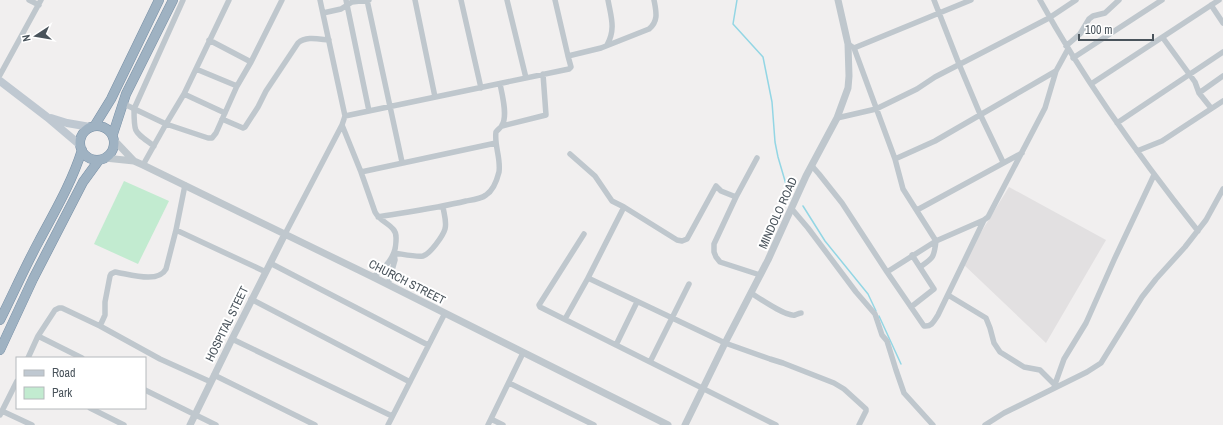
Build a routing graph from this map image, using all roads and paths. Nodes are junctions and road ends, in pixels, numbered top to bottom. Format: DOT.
graph roads {
  1 [pos="29,0"];
  2 [pos="159,0"];
  3 [pos="173,0"];
  4 [pos="183,0"];
  5 [pos="229,0"];
  6 [pos="282,0"];
  7 [pos="320,0"];
  8 [pos="368,0"];
  9 [pos="415,0"];
  10 [pos="461,0"];
  11 [pos="507,0"];
  12 [pos="555,0"];
  13 [pos="608,0"];
  14 [pos="654,0"];
  15 [pos="838,0"];
  16 [pos="934,0"];
  17 [pos="971,0"];
  18 [pos="1040,0"];
  19 [pos="1076,0"];
  20 [pos="1119,0"];
  21 [pos="1162,0"];
  22 [pos="1219,0"];
  23 [pos="40,2"];
  24 [pos="347,2"];
  25 [pos="1211,5"];
  26 [pos="939,12"];
  27 [pos="323,13"];
  28 [pos="1049,18"];
  29 [pos="1223,23"];
  30 [pos="1162,38"];
  31 [pos="209,40"];
  32 [pos="329,40"];
  33 [pos="606,46"];
  34 [pos="851,46"];
  35 [pos="1067,47"];
  36 [pos="1223,52"];
  37 [pos="568,56"];
  38 [pos="1073,58"];
  39 [pos="252,62"];
  40 [pos="959,64"];
  41 [pos="196,69"];
  42 [pos="1056,71"];
  43 [pos="543,74"];
  44 [pos="0,75"];
  45 [pos="1189,75"];
  46 [pos="1223,76"];
  47 [pos="526,78"];
  48 [pos="0,81"];
  49 [pos="500,84"];
  50 [pos="1091,84"];
  51 [pos="237,86"];
  52 [pos="481,88"];
  53 [pos="1199,93"];
  54 [pos="184,94"];
  55 [pos="435,97"];
  56 [pos="1223,101"];
  57 [pos="122,103"];
  58 [pos="391,106"];
  59 [pos="134,108"];
  60 [pos="1211,108"];
  61 [pos="876,109"];
  62 [pos="369,111"];
  63 [pos="225,113"];
  64 [pos="980,114"];
  65 [pos="345,116"];
  66 [pos="47,117"];
  67 [pos="837,118"];
  68 [pos="222,119"];
  69 [pos="1117,123"];
  70 [pos="166,124"];
  71 [pos="342,125"];
  72 [pos="92,126"];
  73 [pos="502,126"];
  74 [pos="113,137"];
  75 [pos="496,143"];
  76 [pos="154,146"];
  77 [pos="81,147"];
  78 [pos="1137,151"];
  79 [pos="1022,152"];
  80 [pos="570,154"];
  81 [pos="757,158"];
  82 [pos="102,159"];
  83 [pos="895,159"];
  84 [pos="134,161"];
  85 [pos="402,162"];
  86 [pos="1003,162"];
  87 [pos="143,165"];
  88 [pos="812,166"];
  89 [pos="361,172"];
  90 [pos="1154,175"];
  91 [pos="185,185"];
  92 [pos="1223,189"];
  93 [pos="736,197"];
  94 [pos="443,207"];
  95 [pos="624,207"];
  96 [pos="792,208"];
  97 [pos="917,210"];
  98 [pos="378,217"];
  99 [pos="984,220"];
  100 [pos="176,230"];
  101 [pos="1198,231"];
  102 [pos="285,234"];
  103 [pos="584,234"];
  104 [pos="936,241"];
  105 [pos="394,253"];
  106 [pos="912,256"];
  107 [pos="270,263"];
  108 [pos="920,267"];
  109 [pos="266,272"];
  110 [pos="887,272"];
  111 [pos="760,275"];
  112 [pos="372,277"];
  113 [pos="588,278"];
  114 [pos="388,284"];
  115 [pos="689,284"];
  116 [pos="751,293"];
  117 [pos="948,295"];
  118 [pos="251,300"];
  119 [pos="637,302"];
  120 [pos="911,307"];
  121 [pos="445,313"];
  122 [pos="801,313"];
  123 [pos="672,318"];
  124 [pos="565,319"];
  125 [pos="0,320"];
  126 [pos="100,326"];
  127 [pos="38,336"];
  128 [pos="232,339"];
  129 [pos="725,343"];
  130 [pos="428,345"];
  131 [pos="616,345"];
  132 [pos="0,350"];
  133 [pos="523,353"];
  134 [pos="28,357"];
  135 [pos="80,357"];
  136 [pos="650,362"];
  137 [pos="212,378"];
  138 [pos="410,382"];
  139 [pos="16,383"];
  140 [pos="509,383"];
  141 [pos="1055,386"];
  142 [pos="702,388"];
  143 [pos="146,390"];
  144 [pos="92,409"];
  145 [pos="1,413"];
  146 [pos="195,415"];
  147 [pos="392,416"];
  148 [pos="491,419"];
  149 [pos="32,425"];
  150 [pos="124,425"];
  151 [pos="190,425"];
  152 [pos="216,425"];
  153 [pos="315,425"];
  154 [pos="388,425"];
  155 [pos="488,425"];
  156 [pos="503,425"];
  157 [pos="594,425"];
  158 [pos="668,425"];
  159 [pos="685,425"];
  160 [pos="776,425"];
  161 [pos="859,425"];
  162 [pos="933,425"];
  163 [pos="985,425"];
  1 -- 23 [label="street"];
  2 -- 72 [label="highway"];
  3 -- 57 [label="highway"];
  4 -- 59 [label="street"];
  5 -- 31 [label="street"];
  6 -- 39 [label="street"];
  7 -- 27 [label="street"];
  8 -- 24 [label="street"];
  8 -- 58 [label="street"];
  9 -- 55 [label="street"];
  10 -- 52 [label="street"];
  11 -- 47 [label="street"];
  12 -- 37 [label="street"];
  13 -- 33 [label="street"];
  14 -- 33 [label="street"];
  15 -- 34 [label="street, MINDOLO ROAD"];
  16 -- 26 [label="street"];
  17 -- 26 [label="street"];
  18 -- 28 [label="street"];
  19 -- 28 [label="street"];
  20 -- 35 [label="street"];
  21 -- 38 [label="street"];
  22 -- 25 [label="street"];
  23 -- 44 [label="street"];
  24 -- 27 [label="street"];
  24 -- 62 [label="street"];
  25 -- 29 [label="street"];
  25 -- 30 [label="street"];
  26 -- 34 [label="street"];
  26 -- 40 [label="street"];
  27 -- 32 [label="street"];
  28 -- 35 [label="street"];
  28 -- 40 [label="street"];
  30 -- 45 [label="street"];
  30 -- 50 [label="street"];
  31 -- 39 [label="street"];
  31 -- 41 [label="street"];
  32 -- 65 [label="street"];
  32 -- 68 [label="street"];
  33 -- 37 [label="street"];
  34 -- 61 [label="street"];
  34 -- 67 [label="street, MINDOLO ROAD"];
  35 -- 38 [label="street"];
  35 -- 42 [label="street"];
  36 -- 45 [label="street"];
  37 -- 43 [label="street"];
  38 -- 50 [label="street"];
  39 -- 51 [label="street"];
  40 -- 61 [label="street"];
  40 -- 64 [label="street"];
  41 -- 51 [label="street"];
  41 -- 54 [label="street"];
  42 -- 64 [label="street"];
  42 -- 79 [label="street"];
  43 -- 47 [label="street"];
  43 -- 73 [label="street"];
  45 -- 53 [label="street"];
  45 -- 69 [label="street"];
  46 -- 53 [label="street"];
  47 -- 49 [label="street"];
  48 -- 66 [label="main road"];
  49 -- 52 [label="street"];
  49 -- 73 [label="street"];
  50 -- 69 [label="street"];
  51 -- 63 [label="street"];
  52 -- 55 [label="street"];
  53 -- 60 [label="street"];
  54 -- 63 [label="street"];
  54 -- 70 [label="street"];
  55 -- 58 [label="street"];
  56 -- 60 [label="street"];
  57 -- 59 [label="street"];
  57 -- 74 [label="highway"];
  58 -- 62 [label="street"];
  58 -- 85 [label="street"];
  59 -- 70 [label="street"];
  59 -- 76 [label="street"];
  60 -- 78 [label="street"];
  61 -- 67 [label="street"];
  61 -- 83 [label="street"];
  62 -- 65 [label="street"];
  63 -- 68 [label="street"];
  64 -- 83 [label="street"];
  64 -- 86 [label="street"];
  65 -- 71 [label="street"];
  66 -- 72 [label="main road"];
  66 -- 77 [label="main road"];
  67 -- 88 [label="street, MINDOLO ROAD"];
  68 -- 70 [label="street"];
  69 -- 78 [label="street"];
  70 -- 76 [label="street"];
  71 -- 89 [label="street"];
  71 -- 102 [label="street"];
  72 -- 74 [label="highway"];
  72 -- 77 [label="highway"];
  73 -- 75 [label="street"];
  74 -- 82 [label="highway"];
  74 -- 84 [label="street"];
  75 -- 85 [label="street"];
  75 -- 94 [label="street"];
  76 -- 87 [label="street"];
  77 -- 82 [label="highway"];
  77 -- 125 [label="highway"];
  78 -- 90 [label="street"];
  79 -- 86 [label="street"];
  79 -- 99 [label="street"];
  80 -- 95 [label="street"];
  81 -- 93 [label="street"];
  82 -- 84 [label="street"];
  82 -- 132 [label="highway"];
  83 -- 97 [label="street"];
  84 -- 87 [label="street, CHURCH STREET"];
  85 -- 89 [label="street"];
  86 -- 97 [label="street"];
  87 -- 91 [label="street, CHURCH STREET"];
  88 -- 96 [label="street, MINDOLO ROAD"];
  88 -- 110 [label="street"];
  89 -- 98 [label="street"];
  90 -- 101 [label="street"];
  90 -- 141 [label="street"];
  91 -- 100 [label="street"];
  91 -- 102 [label="street, CHURCH STREET"];
  92 -- 101 [label="street"];
  93 -- 95 [label="street"];
  93 -- 111 [label="street"];
  94 -- 98 [label="street"];
  94 -- 105 [label="street"];
  95 -- 113 [label="street"];
  96 -- 111 [label="street, MINDOLO ROAD"];
  96 -- 162 [label="street"];
  97 -- 104 [label="street"];
  98 -- 105 [label="street"];
  99 -- 104 [label="street"];
  99 -- 117 [label="street"];
  100 -- 109 [label="street"];
  100 -- 126 [label="street"];
  101 -- 141 [label="street"];
  102 -- 107 [label="street, HOSPITAL STEET"];
  102 -- 112 [label="street, CHURCH STREET"];
  103 -- 124 [label="street"];
  104 -- 106 [label="street"];
  104 -- 108 [label="street"];
  105 -- 112 [label="street"];
  105 -- 114 [label="street"];
  106 -- 108 [label="street"];
  106 -- 110 [label="street"];
  107 -- 109 [label="street, HOSPITAL STEET"];
  107 -- 130 [label="street"];
  108 -- 120 [label="street"];
  109 -- 118 [label="street, HOSPITAL STEET"];
  110 -- 120 [label="street"];
  111 -- 116 [label="street, MINDOLO ROAD"];
  112 -- 114 [label="street, CHURCH STREET"];
  113 -- 119 [label="street"];
  113 -- 124 [label="street"];
  114 -- 121 [label="street, CHURCH STREET"];
  115 -- 123 [label="street"];
  116 -- 122 [label="street"];
  116 -- 129 [label="street, MINDOLO ROAD"];
  117 -- 120 [label="street"];
  117 -- 141 [label="street"];
  118 -- 128 [label="street, HOSPITAL STEET"];
  118 -- 138 [label="street"];
  119 -- 123 [label="street"];
  119 -- 131 [label="street"];
  121 -- 130 [label="street"];
  121 -- 133 [label="street, CHURCH STREET"];
  123 -- 129 [label="street"];
  123 -- 136 [label="street"];
  124 -- 131 [label="street"];
  126 -- 127 [label="street"];
  126 -- 137 [label="street"];
  127 -- 134 [label="street"];
  127 -- 135 [label="street"];
  128 -- 137 [label="street, HOSPITAL STEET"];
  128 -- 147 [label="street"];
  129 -- 142 [label="street, MINDOLO ROAD"];
  129 -- 161 [label="street"];
  130 -- 138 [label="street"];
  131 -- 136 [label="street"];
  133 -- 140 [label="street"];
  133 -- 158 [label="street, CHURCH STREET"];
  136 -- 142 [label="street"];
  137 -- 146 [label="street, HOSPITAL STEET"];
  137 -- 153 [label="street"];
  138 -- 147 [label="street"];
  139 -- 145 [label="street"];
  140 -- 148 [label="street"];
  140 -- 157 [label="street"];
  141 -- 163 [label="street"];
  142 -- 159 [label="street, MINDOLO ROAD"];
  142 -- 160 [label="street"];
  143 -- 146 [label="street"];
  144 -- 150 [label="street"];
  145 -- 149 [label="street"];
  146 -- 151 [label="street, HOSPITAL STEET"];
  146 -- 152 [label="street"];
  147 -- 154 [label="street"];
  148 -- 155 [label="street"];
  148 -- 156 [label="street"];
}
